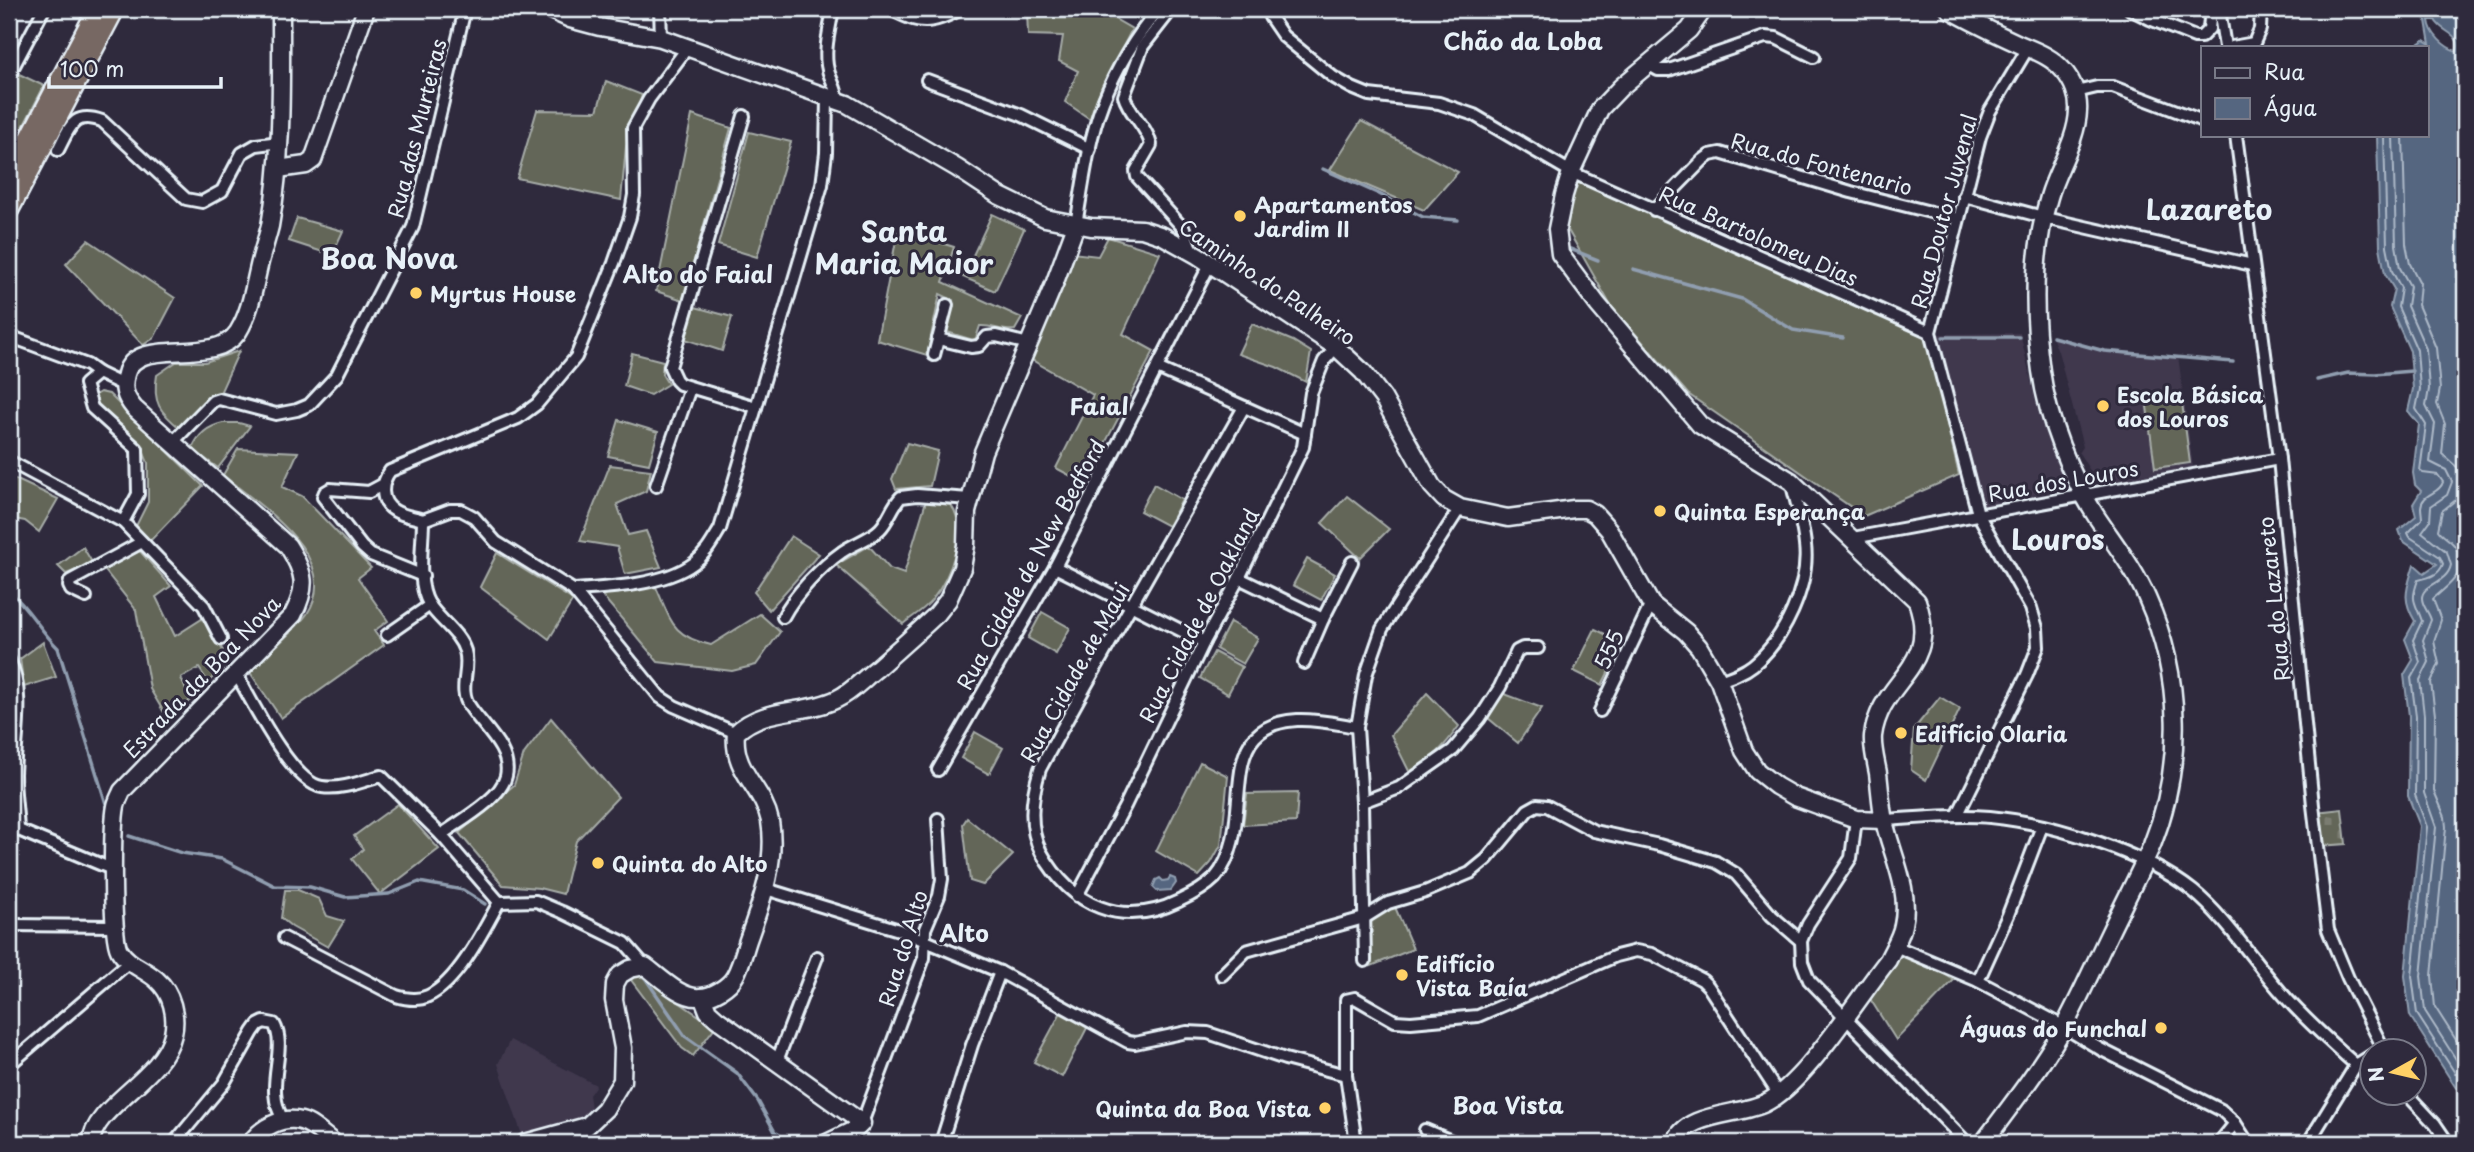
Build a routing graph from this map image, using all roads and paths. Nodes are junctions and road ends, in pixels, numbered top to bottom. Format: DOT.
graph roads {
  1 [pos="44,9"];
  2 [pos="98,9"];
  3 [pos="114,9"];
  4 [pos="281,9"];
  5 [pos="366,9"];
  6 [pos="464,9"];
  7 [pos="548,9"];
  8 [pos="660,9"];
  9 [pos="833,9"];
  10 [pos="890,9"];
  11 [pos="961,9"];
  12 [pos="1159,9"];
  13 [pos="1172,9"];
  14 [pos="1270,9"];
  15 [pos="1537,9"];
  16 [pos="1546,9"];
  17 [pos="1949,9"];
  18 [pos="2130,9"];
  19 [pos="2211,9"];
  20 [pos="2219,9"];
  21 [pos="1700,10"];
  22 [pos="2261,13"];
  23 [pos="661,38"];
  24 [pos="2225,46"];
  25 [pos="2238,46"];
  26 [pos="688,47"];
  27 [pos="2028,48"];
  28 [pos="1814,57"];
  29 [pos="1649,65"];
  30 [pos="9,75"];
  31 [pos="927,80"];
  32 [pos="2076,92"];
  33 [pos="833,100"];
  34 [pos="744,116"];
  35 [pos="2201,120"];
  36 [pos="2236,136"];
  37 [pos="280,142"];
  38 [pos="1090,149"];
  39 [pos="58,150"];
  40 [pos="278,169"];
  41 [pos="1572,172"];
  42 [pos="9,179"];
  43 [pos="1964,196"];
  44 [pos="9,209"];
  45 [pos="1654,210"];
  46 [pos="2044,218"];
  47 [pos="1958,219"];
  48 [pos="1076,225"];
  49 [pos="1192,252"];
  50 [pos="1210,264"];
  51 [pos="2252,265"];
  52 [pos="947,305"];
  53 [pos="1930,332"];
  54 [pos="9,336"];
  55 [pos="938,338"];
  56 [pos="1030,344"];
  57 [pos="1336,347"];
  58 [pos="934,355"];
  59 [pos="1157,368"];
  60 [pos="98,373"];
  61 [pos="123,385"];
  62 [pos="690,388"];
  63 [pos="756,407"];
  64 [pos="1244,407"];
  65 [pos="1305,434"];
  66 [pos="171,444"];
  67 [pos="2279,459"];
  68 [pos="9,461"];
  69 [pos="1791,481"];
  70 [pos="382,485"];
  71 [pos="656,486"];
  72 [pos="2084,496"];
  73 [pos="969,499"];
  74 [pos="1460,508"];
  75 [pos="1978,514"];
  76 [pos="423,520"];
  77 [pos="123,522"];
  78 [pos="1853,538"];
  79 [pos="142,542"];
  80 [pos="1352,562"];
  81 [pos="1055,567"];
  82 [pos="423,576"];
  83 [pos="1239,578"];
  84 [pos="573,590"];
  85 [pos="86,597"];
  86 [pos="1651,604"];
  87 [pos="430,605"];
  88 [pos="1131,607"];
  89 [pos="783,617"];
  90 [pos="1323,619"];
  91 [pos="387,635"];
  92 [pos="221,639"];
  93 [pos="1204,642"];
  94 [pos="1538,648"];
  95 [pos="9,660"];
  96 [pos="1304,663"];
  97 [pos="236,673"];
  98 [pos="1719,681"];
  99 [pos="1600,711"];
  100 [pos="1357,727"];
  101 [pos="736,733"];
  102 [pos="938,770"];
  103 [pos="1362,802"];
  104 [pos="1957,816"];
  105 [pos="938,819"];
  106 [pos="1856,819"];
  107 [pos="1884,820"];
  108 [pos="2042,826"];
  109 [pos="13,828"];
  110 [pos="440,835"];
  111 [pos="2144,861"];
  112 [pos="114,870"];
  113 [pos="766,888"];
  114 [pos="1077,896"];
  115 [pos="499,902"];
  116 [pos="1364,918"];
  117 [pos="9,925"];
  118 [pos="114,926"];
  119 [pos="284,938"];
  120 [pos="1801,941"];
  121 [pos="925,942"];
  122 [pos="1895,946"];
  123 [pos="817,957"];
  124 [pos="1365,961"];
  125 [pos="129,962"];
  126 [pos="645,966"];
  127 [pos="1000,972"];
  128 [pos="1222,975"];
  129 [pos="1979,981"];
  130 [pos="703,998"];
  131 [pos="1845,1017"];
  132 [pos="2064,1027"];
  133 [pos="2375,1036"];
  134 [pos="777,1061"];
  135 [pos="9,1065"];
  136 [pos="2356,1065"];
  137 [pos="1346,1074"];
  138 [pos="1779,1095"];
  139 [pos="2418,1106"];
  140 [pos="284,1121"];
  141 [pos="862,1123"];
  142 [pos="2235,1123"];
  143 [pos="1425,1130"];
  144 [pos="90,1143"];
  145 [pos="174,1143"];
  146 [pos="251,1143"];
  147 [pos="334,1143"];
  148 [pos="525,1143"];
  149 [pos="827,1143"];
  150 [pos="941,1143"];
  151 [pos="1356,1143"];
  152 [pos="1456,1143"];
  153 [pos="1675,1143"];
  154 [pos="1966,1143"];
  155 [pos="1983,1143"];
  156 [pos="2220,1143"];
  157 [pos="2248,1143"];
  158 [pos="2308,1143"];
  159 [pos="2448,1143"];
  1 -- 30 [label="street"];
  2 -- 42 [label="highway"];
  3 -- 44 [label="highway"];
  4 -- 37 [label="street"];
  5 -- 40 [label="street"];
  6 -- 66 [label="street, Rua das Murteiras"];
  7 -- 23 [label="street, Caminho do Palheiro"];
  8 -- 23 [label="street"];
  9 -- 33 [label="street"];
  10 -- 11 [label="street"];
  12 -- 38 [label="street"];
  13 -- 49 [label="street"];
  14 -- 41 [label="street, Rua Bartolomeu Dias"];
  15 -- 16 [label="street"];
  17 -- 27 [label="street"];
  18 -- 19 [label="street"];
  20 -- 24 [label="street"];
  21 -- 29 [label="street"];
  22 -- 25 [label="street"];
  23 -- 26 [label="street, Caminho do Palheiro"];
  26 -- 33 [label="street, Caminho do Palheiro"];
  26 -- 70 [label="street"];
  27 -- 32 [label="street"];
  27 -- 43 [label="street, Rua Doutor Juvenal"];
  28 -- 29 [label="street"];
  29 -- 41 [label="street"];
  31 -- 38 [label="street"];
  32 -- 35 [label="street"];
  32 -- 46 [label="street"];
  33 -- 48 [label="street, Caminho do Palheiro"];
  33 -- 63 [label="street"];
  34 -- 62 [label="street"];
  36 -- 51 [label="street, Rua do Lazareto"];
  37 -- 39 [label="street"];
  37 -- 40 [label="street"];
  38 -- 48 [label="street"];
  40 -- 61 [label="street"];
  41 -- 45 [label="street, Rua Bartolomeu Dias"];
  41 -- 69 [label="street"];
  43 -- 46 [label="street"];
  43 -- 47 [label="street, Rua Doutor Juvenal"];
  45 -- 47 [label="street, Rua do Fontenario"];
  45 -- 53 [label="street, Rua Bartolomeu Dias"];
  46 -- 51 [label="street"];
  46 -- 72 [label="street"];
  47 -- 53 [label="street, Rua Doutor Juvenal"];
  48 -- 49 [label="street, Caminho do Palheiro"];
  48 -- 56 [label="street"];
  49 -- 50 [label="street, Caminho do Palheiro"];
  50 -- 57 [label="street, Caminho do Palheiro"];
  50 -- 59 [label="street, Rua Cidade de New Bedford"];
  51 -- 67 [label="street, Rua do Lazareto"];
  52 -- 55 [label="street"];
  53 -- 75 [label="street, Rua Doutor Juvenal"];
  54 -- 60 [label="street"];
  55 -- 56 [label="street"];
  55 -- 58 [label="street"];
  56 -- 73 [label="street"];
  57 -- 65 [label="street, Rua Cidade de Oakland"];
  57 -- 74 [label="street, Caminho do Palheiro"];
  59 -- 64 [label="street"];
  59 -- 81 [label="street, Rua Cidade de New Bedford"];
  60 -- 61 [label="street"];
  60 -- 77 [label="street"];
  61 -- 66 [label="street, Estrada da Boa Nova"];
  62 -- 63 [label="street"];
  62 -- 71 [label="street"];
  63 -- 84 [label="street"];
  64 -- 65 [label="street"];
  64 -- 88 [label="street, Rua Cidade de Maui"];
  65 -- 83 [label="street, Rua Cidade de Oakland"];
  66 -- 97 [label="street, Estrada da Boa Nova"];
  67 -- 72 [label="street, Rua dos Louros"];
  67 -- 133 [label="street, Rua do Lazareto"];
  68 -- 77 [label="street"];
  69 -- 78 [label="street"];
  69 -- 98 [label="street"];
  70 -- 76 [label="street"];
  70 -- 82 [label="street"];
  72 -- 75 [label="street, Rua dos Louros"];
  72 -- 111 [label="street"];
  73 -- 89 [label="street"];
  73 -- 101 [label="street"];
  74 -- 86 [label="street, Caminho do Palheiro"];
  74 -- 100 [label="street"];
  75 -- 78 [label="street, Rua dos Louros"];
  75 -- 104 [label="street, Rua Doutor Juvenal"];
  76 -- 82 [label="street"];
  76 -- 84 [label="street"];
  77 -- 79 [label="street"];
  78 -- 107 [label="street"];
  79 -- 85 [label="street"];
  79 -- 92 [label="street"];
  80 -- 90 [label="street"];
  81 -- 88 [label="street"];
  81 -- 102 [label="street, Rua Cidade de New Bedford"];
  82 -- 87 [label="street"];
  83 -- 90 [label="street"];
  83 -- 93 [label="street, Rua Cidade de Oakland"];
  84 -- 101 [label="street"];
  86 -- 98 [label="street, Caminho do Palheiro"];
  86 -- 99 [label="street, 555"];
  87 -- 91 [label="street"];
  87 -- 110 [label="street"];
  88 -- 93 [label="street"];
  88 -- 114 [label="street, Rua Cidade de Maui"];
  90 -- 96 [label="street"];
  93 -- 114 [label="street, Rua Cidade de Oakland"];
  94 -- 103 [label="street"];
  95 -- 109 [label="street"];
  97 -- 110 [label="street"];
  97 -- 112 [label="street, Estrada da Boa Nova"];
  98 -- 106 [label="street, Caminho do Palheiro"];
  100 -- 103 [label="street"];
  100 -- 114 [label="street, Rua Cidade de Maui"];
  101 -- 113 [label="street"];
  103 -- 116 [label="street"];
  104 -- 107 [label="street, Caminho do Palheiro"];
  104 -- 108 [label="street, Caminho do Palheiro"];
  105 -- 121 [label="street, Rua do Alto"];
  106 -- 107 [label="street, Caminho do Palheiro"];
  106 -- 120 [label="street"];
  107 -- 122 [label="street"];
  108 -- 111 [label="street, Caminho do Palheiro"];
  108 -- 129 [label="street"];
  109 -- 112 [label="street"];
  110 -- 115 [label="street"];
  111 -- 132 [label="street"];
  111 -- 136 [label="street, Caminho do Palheiro"];
  112 -- 118 [label="street, Estrada da Boa Nova"];
  113 -- 121 [label="street"];
  113 -- 130 [label="street"];
  115 -- 119 [label="street"];
  115 -- 126 [label="street"];
  116 -- 120 [label="street"];
  116 -- 124 [label="street"];
  116 -- 128 [label="street"];
  117 -- 118 [label="street"];
  118 -- 125 [label="street, Estrada da Boa Nova"];
  120 -- 131 [label="street"];
  121 -- 127 [label="street"];
  121 -- 141 [label="street, Rua do Alto"];
  122 -- 129 [label="street"];
  122 -- 131 [label="street"];
  123 -- 134 [label="street"];
  125 -- 135 [label="street"];
  125 -- 144 [label="street"];
  126 -- 130 [label="street"];
  126 -- 148 [label="street"];
  127 -- 137 [label="street"];
  127 -- 150 [label="street"];
  129 -- 132 [label="street"];
  130 -- 134 [label="street"];
  131 -- 138 [label="street"];
  131 -- 154 [label="street"];
  132 -- 142 [label="street"];
  132 -- 155 [label="street"];
  134 -- 141 [label="street"];
  136 -- 158 [label="street"];
  137 -- 138 [label="street"];
  137 -- 151 [label="street"];
  138 -- 153 [label="street"];
  139 -- 159 [label="street"];
  140 -- 145 [label="street"];
  140 -- 146 [label="street"];
  140 -- 147 [label="street"];
  141 -- 149 [label="street"];
  142 -- 156 [label="street"];
  142 -- 157 [label="street"];
  143 -- 152 [label="street"];
}
